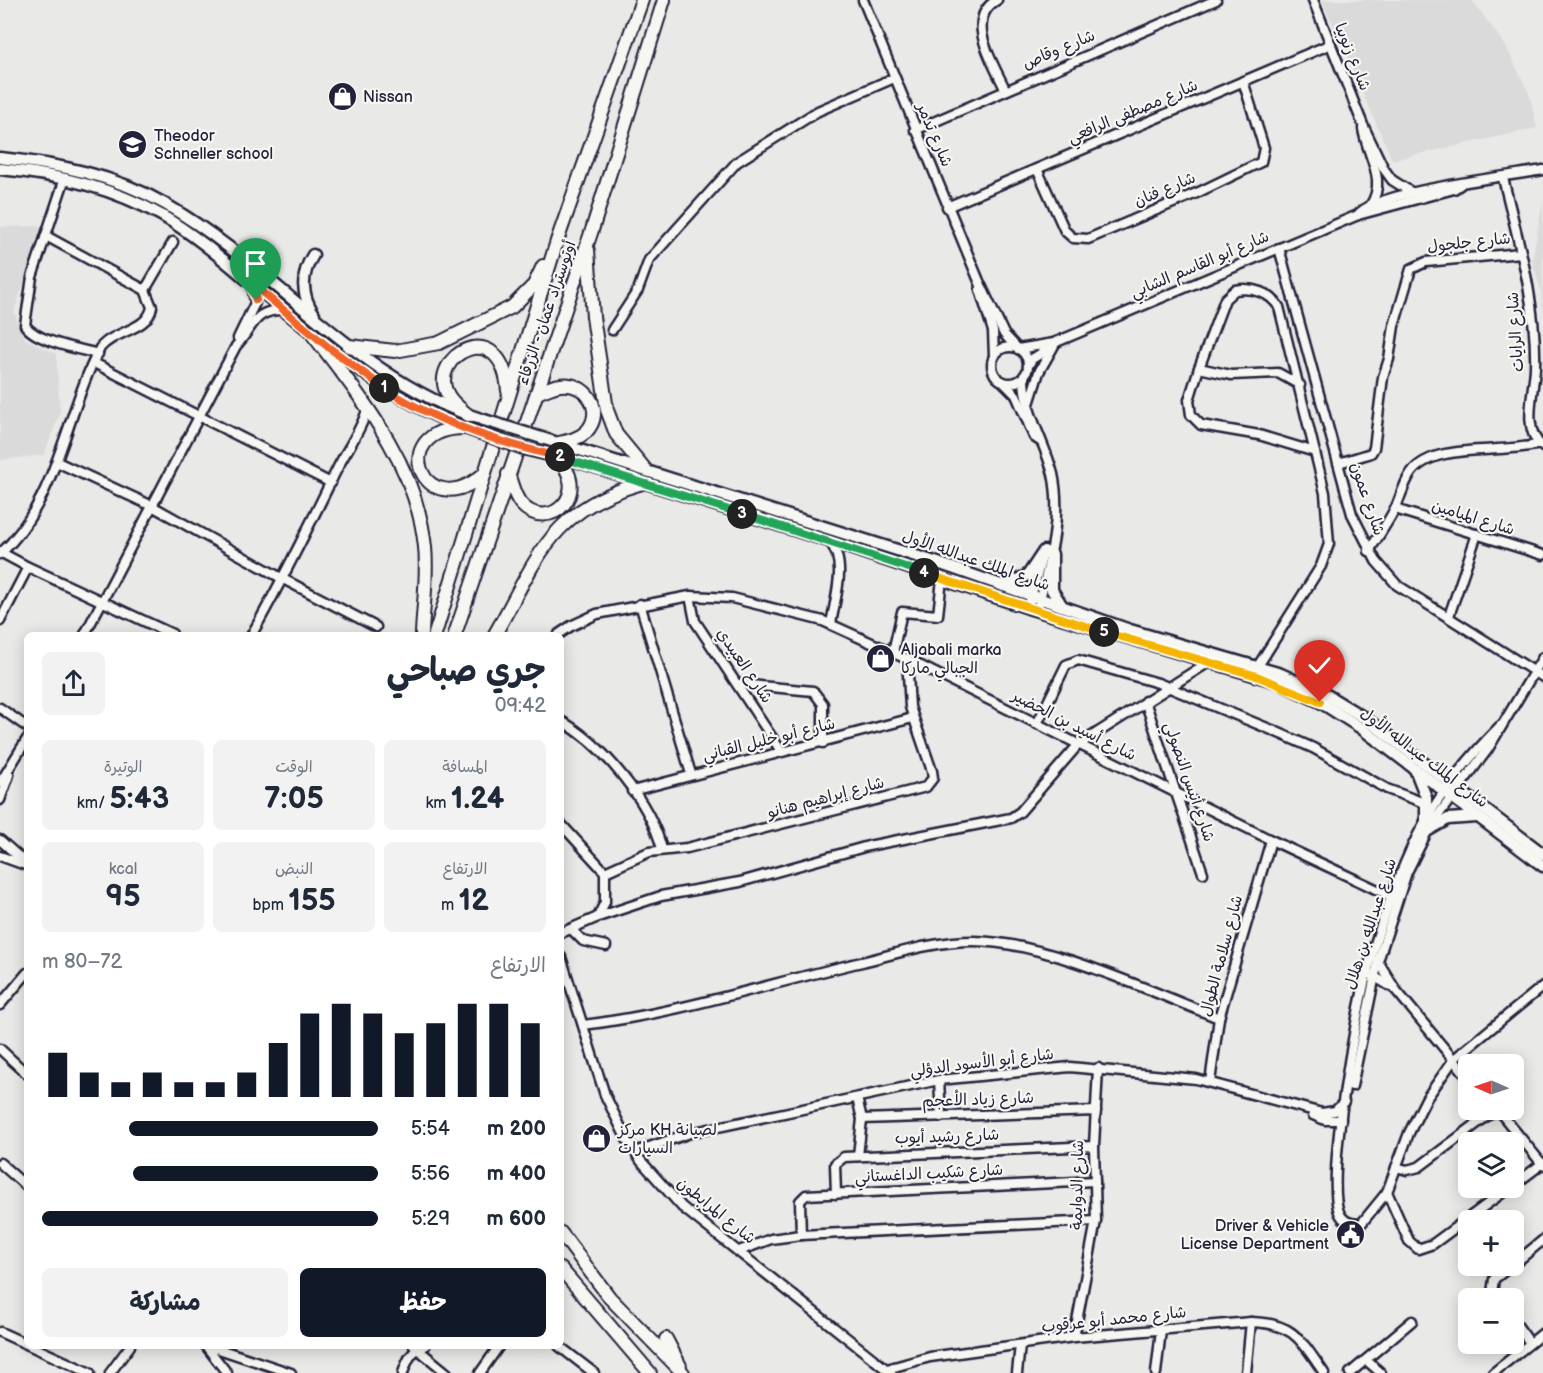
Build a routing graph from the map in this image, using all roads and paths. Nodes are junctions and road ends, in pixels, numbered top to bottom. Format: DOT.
graph roads {
  1 [pos="642,0"];
  2 [pos="664,0"];
  3 [pos="863,0"];
  4 [pos="997,0"];
  5 [pos="1313,0"];
  6 [pos="1210,1"];
  7 [pos="1331,44"];
  8 [pos="894,78"];
  9 [pos="1243,81"];
  10 [pos="1005,89"];
  11 [pos="1363,125"];
  12 [pos="915,129"];
  13 [pos="0,158"];
  14 [pos="0,169"];
  15 [pos="1037,169"];
  16 [pos="1543,170"];
  17 [pos="66,178"];
  18 [pos="1503,178"];
  19 [pos="1460,185"];
  20 [pos="1411,192"];
  21 [pos="1370,206"];
  22 [pos="948,207"];
  23 [pos="1358,215"];
  24 [pos="46,236"];
  25 [pos="557,241"];
  26 [pos="173,242"];
  27 [pos="588,242"];
  28 [pos="1279,248"];
  29 [pos="1521,253"];
  30 [pos="313,255"];
  31 [pos="979,281"];
  32 [pos="250,282"];
  33 [pos="279,288"];
  34 [pos="145,290"];
  35 [pos="270,297"];
  36 [pos="285,310"];
  37 [pos="321,324"];
  38 [pos="612,330"];
  39 [pos="313,335"];
  40 [pos="1055,343"];
  41 [pos="237,344"];
  42 [pos="349,346"];
  43 [pos="1017,349"];
  44 [pos="98,354"];
  45 [pos="994,357"];
  46 [pos="94,363"];
  47 [pos="1028,366"];
  48 [pos="1199,368"];
  49 [pos="1024,376"];
  50 [pos="1003,381"];
  51 [pos="1300,385"];
  52 [pos="537,393"];
  53 [pos="509,398"];
  54 [pos="1029,404"];
  55 [pos="367,410"];
  56 [pos="200,415"];
  57 [pos="468,415"];
  58 [pos="377,425"];
  59 [pos="361,427"];
  60 [pos="464,428"];
  61 [pos="1040,441"];
  62 [pos="560,443"];
  63 [pos="1541,446"];
  64 [pos="1315,452"];
  65 [pos="555,456"];
  66 [pos="57,462"];
  67 [pos="1339,464"];
  68 [pos="645,469"];
  69 [pos="486,472"];
  70 [pos="508,474"];
  71 [pos="331,483"];
  72 [pos="642,483"];
  73 [pos="753,502"];
  74 [pos="152,506"];
  75 [pos="1395,509"];
  76 [pos="748,515"];
  77 [pos="1477,534"];
  78 [pos="829,541"];
  79 [pos="853,549"];
  80 [pos="1369,551"];
  81 [pos="1048,552"];
  82 [pos="1,553"];
  83 [pos="1543,555"];
  84 [pos="839,566"];
  85 [pos="28,567"];
  86 [pos="283,579"];
  87 [pos="942,579"];
  88 [pos="1002,586"];
  89 [pos="690,596"];
  90 [pos="1036,597"];
  91 [pos="103,603"];
  92 [pos="640,604"];
  93 [pos="1062,607"];
  94 [pos="1032,610"];
  95 [pos="1449,616"];
  96 [pos="0,621"];
  97 [pos="831,624"];
  98 [pos="376,627"];
  99 [pos="87,632"];
  100 [pos="166,632"];
  101 [pos="253,632"];
  102 [pos="422,632"];
  103 [pos="436,632"];
  104 [pos="456,632"];
  105 [pos="496,632"];
  106 [pos="562,632"];
  107 [pos="893,652"];
  108 [pos="1543,657"];
  109 [pos="907,659"];
  110 [pos="1209,662"];
  111 [pos="1256,670"];
  112 [pos="1535,670"];
  113 [pos="1543,677"];
  114 [pos="740,684"];
  115 [pos="1166,687"];
  116 [pos="1145,701"];
  117 [pos="0,708"];
  118 [pos="913,718"];
  119 [pos="564,723"];
  120 [pos="1037,724"];
  121 [pos="24,725"];
  122 [pos="823,743"];
  123 [pos="24,744"];
  124 [pos="1078,745"];
  125 [pos="781,751"];
  126 [pos="17,755"];
  127 [pos="1413,767"];
  128 [pos="691,774"];
  129 [pos="0,783"];
  130 [pos="1452,790"];
  131 [pos="632,791"];
  132 [pos="1176,793"];
  133 [pos="0,800"];
  134 [pos="1427,804"];
  135 [pos="1477,817"];
  136 [pos="1426,826"];
  137 [pos="564,827"];
  138 [pos="0,840"];
  139 [pos="1271,840"];
  140 [pos="662,849"];
  141 [pos="1543,854"];
  142 [pos="0,856"];
  143 [pos="24,862"];
  144 [pos="24,864"];
  145 [pos="1543,866"];
  146 [pos="605,872"];
  147 [pos="1203,873"];
  148 [pos="1395,898"];
  149 [pos="598,917"];
  150 [pos="571,929"];
  151 [pos="564,932"];
  152 [pos="606,946"];
  153 [pos="1378,961"];
  154 [pos="564,966"];
  155 [pos="1370,975"];
  156 [pos="24,977"];
  157 [pos="1543,986"];
  158 [pos="1395,989"];
  159 [pos="0,1005"];
  160 [pos="1220,1018"];
  161 [pos="583,1025"];
  162 [pos="0,1049"];
  163 [pos="1454,1059"];
  164 [pos="1458,1064"];
  165 [pos="1098,1068"];
  166 [pos="24,1071"];
  167 [pos="939,1080"];
  168 [pos="1210,1082"];
  169 [pos="857,1098"];
  170 [pos="1344,1101"];
  171 [pos="1300,1109"];
  172 [pos="1096,1111"];
  173 [pos="941,1117"];
  174 [pos="862,1119"];
  175 [pos="1321,1119"];
  176 [pos="1341,1120"];
  177 [pos="1483,1120"];
  178 [pos="1506,1120"];
  179 [pos="1339,1145"];
  180 [pos="1094,1146"];
  181 [pos="635,1152"];
  182 [pos="858,1156"];
  183 [pos="0,1163"];
  184 [pos="1543,1164"];
  185 [pos="1396,1167"];
  186 [pos="1524,1178"];
  187 [pos="1095,1181"];
  188 [pos="24,1184"];
  189 [pos="1387,1192"];
  190 [pos="836,1194"];
  191 [pos="1495,1198"];
  192 [pos="1096,1221"];
  193 [pos="801,1235"];
  194 [pos="564,1237"];
  195 [pos="1543,1240"];
  196 [pos="739,1251"];
  197 [pos="1524,1255"];
  198 [pos="564,1273"];
  199 [pos="1412,1321"];
  200 [pos="1251,1322"];
  201 [pos="1161,1330"];
  202 [pos="0,1332"];
  203 [pos="1543,1333"];
  204 [pos="1524,1335"];
  205 [pos="1074,1337"];
  206 [pos="666,1339"];
  207 [pos="24,1343"];
  208 [pos="1530,1343"];
  209 [pos="1020,1345"];
  210 [pos="37,1349"];
  211 [pos="128,1349"];
  212 [pos="210,1349"];
  213 [pos="217,1349"];
  214 [pos="417,1349"];
  215 [pos="422,1349"];
  216 [pos="497,1349"];
  217 [pos="563,1349"];
  218 [pos="1366,1360"];
  219 [pos="889,1371"];
  220 [pos="90,1373"];
  221 [pos="110,1373"];
  222 [pos="227,1373"];
  223 [pos="291,1373"];
  224 [pos="403,1373"];
  225 [pos="447,1373"];
  226 [pos="480,1373"];
  227 [pos="594,1373"];
  228 [pos="650,1373"];
  229 [pos="683,1373"];
  230 [pos="1017,1373"];
  231 [pos="1156,1373"];
  232 [pos="1246,1373"];
  233 [pos="1323,1373"];
  234 [pos="1350,1373"];
  235 [pos="1381,1373"];
  236 [pos="1493,1373"];
  1 -- 25 [label="highway, أوتوستراد عمان - الزرقاء"];
  2 -- 27 [label="highway, أوتوستراد عمان - الزرقاء"];
  3 -- 8 [label="street, شارع تدمر"];
  4 -- 10 [label="street"];
  5 -- 7 [label="street, شارع زنوبيا"];
  6 -- 10 [label="street, شارع وقاص"];
  7 -- 9 [label="street, شارع مصطفى الرافعي"];
  7 -- 11 [label="street, شارع زنوبيا"];
  8 -- 12 [label="street, شارع تدمر"];
  8 -- 38 [label="street"];
  9 -- 15 [label="street, شارع مصطفى الرافعي"];
  9 -- 15 [label="street, شارع فنان"];
  10 -- 12 [label="street, شارع وقاص"];
  11 -- 20 [label="street, شارع زنوبيا"];
  11 -- 21 [label="street, شارع زنوبيا"];
  12 -- 22 [label="street, شارع تدمر"];
  13 -- 33 [label="main road, شارع الملك عبدالله الأول"];
  14 -- 17 [label="main road, شارع الملك عبدالله الأول"];
  15 -- 22 [label="street, شارع مصطفى الرافعي"];
  16 -- 18 [label="street, شارع أبو القاسم الشابي"];
  17 -- 24 [label="street"];
  17 -- 32 [label="main road, شارع الملك عبدالله الأول"];
  18 -- 19 [label="street, شارع أبو القاسم الشابي"];
  18 -- 29 [label="street, شارع الرايات"];
  19 -- 20 [label="street, شارع أبو القاسم الشابي"];
  19 -- 23 [label="street, شارع أبو القاسم الشابي"];
  20 -- 21 [label="street, شارع أبو القاسم الشابي"];
  21 -- 23 [label="street, شارع أبو القاسم الشابي"];
  22 -- 31 [label="street, شارع تدمر"];
  23 -- 28 [label="street, شارع أبو القاسم الشابي"];
  24 -- 34 [label="street"];
  24 -- 44 [label="street"];
  25 -- 42 [label="highway"];
  25 -- 53 [label="highway, أوتوستراد عمان - الزرقاء"];
  26 -- 34 [label="street"];
  27 -- 52 [label="highway, أوتوستراد عمان - الزرقاء"];
  27 -- 68 [label="highway"];
  28 -- 40 [label="street, شارع أبو القاسم الشابي"];
  28 -- 67 [label="street, شارع عمون"];
  29 -- 63 [label="street, شارع الرايات"];
  29 -- 67 [label="street, شارع جلجول"];
  30 -- 37 [label="main road"];
  31 -- 43 [label="street, شارع تدمر"];
  31 -- 45 [label="street, شارع تدمر"];
  32 -- 35 [label="main road, شارع الملك عبدالله الأول"];
  32 -- 41 [label="street"];
  33 -- 35 [label="main road"];
  33 -- 37 [label="main road, شارع الملك عبدالله الأول"];
  34 -- 44 [label="street"];
  35 -- 36 [label="main road, شارع الملك عبدالله الأول"];
  36 -- 39 [label="main road, شارع الملك عبدالله الأول"];
  36 -- 41 [label="street"];
  37 -- 42 [label="main road, شارع الملك عبدالله الأول"];
  39 -- 55 [label="highway"];
  39 -- 60 [label="main road, شارع الملك عبدالله الأول"];
  40 -- 43 [label="street, شارع أبو القاسم الشابي"];
  40 -- 47 [label="street, شارع أبو القاسم الشابي"];
  40 -- 54 [label="street"];
  41 -- 56 [label="street"];
  42 -- 57 [label="main road, شارع الملك عبدالله الأول"];
  43 -- 45 [label="street"];
  43 -- 47 [label="street"];
  44 -- 46 [label="street"];
  45 -- 50 [label="street"];
  46 -- 56 [label="street"];
  46 -- 66 [label="street"];
  47 -- 49 [label="street"];
  48 -- 51 [label="street"];
  48 -- 51 [label="street"];
  48 -- 64 [label="street"];
  49 -- 50 [label="street"];
  49 -- 54 [label="street"];
  50 -- 61 [label="street"];
  51 -- 64 [label="street"];
  52 -- 62 [label="highway"];
  52 -- 70 [label="highway, أوتوستراد عمان - الزرقاء"];
  53 -- 57 [label="highway"];
  53 -- 69 [label="highway, أوتوستراد عمان - الزرقاء"];
  54 -- 61 [label="street"];
  55 -- 58 [label="highway"];
  55 -- 59 [label="street"];
  56 -- 71 [label="street"];
  56 -- 74 [label="street"];
  57 -- 62 [label="main road, شارع الملك عبدالله الأول, bridge"];
  58 -- 59 [label="street"];
  58 -- 102 [label="highway"];
  59 -- 71 [label="street"];
  60 -- 65 [label="main road, شارع الملك عبدالله الأول, bridge"];
  60 -- 69 [label="highway"];
  61 -- 81 [label="street"];
  62 -- 68 [label="main road, شارع الملك عبدالله الأول"];
  63 -- 75 [label="street"];
  64 -- 111 [label="street"];
  65 -- 70 [label="highway"];
  65 -- 72 [label="main road, شارع الملك عبدالله الأول"];
  66 -- 74 [label="street"];
  66 -- 82 [label="street"];
  67 -- 80 [label="street, شارع عمون"];
  68 -- 73 [label="main road, شارع الملك عبدالله الأول"];
  69 -- 103 [label="highway, أوتوستراد عمان - الزرقاء"];
  70 -- 104 [label="highway, أوتوستراد عمان - الزرقاء"];
  71 -- 86 [label="street"];
  72 -- 76 [label="main road, شارع الملك عبدالله الأول"];
  72 -- 105 [label="highway"];
  73 -- 76 [label="main road"];
  73 -- 88 [label="main road, شارع الملك عبدالله الأول"];
  74 -- 86 [label="street"];
  74 -- 91 [label="street"];
  75 -- 77 [label="street, شارع الميامين"];
  75 -- 80 [label="street"];
  76 -- 78 [label="main road, شارع الملك عبدالله الأول"];
  77 -- 83 [label="street, شارع الميامين"];
  77 -- 95 [label="street"];
  78 -- 79 [label="main road, شارع الملك عبدالله الأول"];
  78 -- 84 [label="street"];
  79 -- 84 [label="street"];
  79 -- 87 [label="main road, شارع الملك عبدالله الأول"];
  80 -- 95 [label="street, شارع عمون"];
  81 -- 88 [label="main road"];
  81 -- 90 [label="street"];
  81 -- 93 [label="main road"];
  82 -- 85 [label="street"];
  84 -- 97 [label="street"];
  85 -- 91 [label="street"];
  85 -- 96 [label="street"];
  86 -- 98 [label="street"];
  86 -- 101 [label="street"];
  87 -- 94 [label="main road, شارع الملك عبدالله الأول"];
  87 -- 107 [label="street"];
  88 -- 90 [label="main road, شارع الملك عبدالله الأول"];
  89 -- 92 [label="street, شارع أسيد بن الحضير"];
  89 -- 97 [label="street, شارع أسيد بن الحضير"];
  89 -- 114 [label="street, شارع العبيدي"];
  90 -- 93 [label="main road, شارع الملك عبدالله الأول"];
  90 -- 94 [label="street"];
  91 -- 99 [label="street"];
  91 -- 100 [label="street"];
  92 -- 106 [label="street, شارع أسيد بن الحضير"];
  92 -- 128 [label="street"];
  93 -- 111 [label="main road, شارع الملك عبدالله الأول"];
  94 -- 110 [label="main road, شارع الملك عبدالله الأول"];
  95 -- 112 [label="street, شارع عمون"];
  97 -- 107 [label="street, شارع أسيد بن الحضير"];
  107 -- 109 [label="street, شارع أسيد بن الحضير"];
  108 -- 112 [label="street, شارع عبدالله بن هلال"];
  109 -- 118 [label="street, شارع إبراهيم هنانو"];
  109 -- 120 [label="street, شارع أسيد بن الحضير"];
  110 -- 111 [label="main road, شارع الملك عبدالله الأول"];
  110 -- 115 [label="street"];
  111 -- 127 [label="main road, شارع الملك عبدالله الأول"];
  111 -- 130 [label="main road, شارع الملك عبدالله الأول"];
  112 -- 113 [label="street, شارع عمون"];
  112 -- 130 [label="street, شارع عبدالله بن هلال"];
  114 -- 122 [label="street"];
  114 -- 125 [label="street, شارع العبيدي"];
  115 -- 116 [label="street"];
  115 -- 120 [label="street"];
  115 -- 134 [label="street"];
  116 -- 124 [label="street"];
  116 -- 132 [label="street, شارع أنيس النصولي"];
  117 -- 121 [label="street"];
  118 -- 122 [label="street, شارع أبو خليل القباني"];
  118 -- 140 [label="street, شارع إبراهيم هنانو"];
  119 -- 131 [label="street"];
  120 -- 124 [label="street, شارع أسيد بن الحضير"];
  122 -- 125 [label="street, شارع أبو خليل القباني"];
  123 -- 126 [label="street"];
  124 -- 132 [label="street, شارع أسيد بن الحضير"];
  124 -- 149 [label="street"];
  125 -- 128 [label="street, شارع أبو خليل القباني"];
  126 -- 129 [label="street"];
  126 -- 133 [label="street"];
  127 -- 130 [label="main road, شارع الملك عبدالله الأول"];
  127 -- 134 [label="main road"];
  128 -- 131 [label="street, شارع أبو خليل القباني"];
  130 -- 135 [label="main road, شارع الملك عبدالله الأول"];
  130 -- 136 [label="street, شارع عبدالله بن هلال"];
  130 -- 141 [label="main road, شارع الملك عبدالله الأول"];
  131 -- 140 [label="street"];
  132 -- 139 [label="street, شارع أسيد بن الحضير"];
  132 -- 147 [label="street, شارع أنيس النصولي"];
  134 -- 136 [label="main road"];
  135 -- 136 [label="main road"];
  135 -- 145 [label="main road, شارع الملك عبدالله الأول"];
  136 -- 148 [label="street, شارع عبدالله بن هلال"];
  137 -- 146 [label="street"];
  138 -- 143 [label="street"];
  139 -- 148 [label="street, شارع أسيد بن الحضير"];
  139 -- 160 [label="street, شارع سلامة الطوال"];
  140 -- 146 [label="street, شارع إبراهيم هنانو"];
  142 -- 144 [label="street"];
  146 -- 149 [label="street"];
  148 -- 153 [label="street, شارع عبدالله بن هلال"];
  148 -- 155 [label="street, شارع عبدالله بن هلال"];
  149 -- 150 [label="street"];
  150 -- 151 [label="street"];
  150 -- 152 [label="street"];
  153 -- 155 [label="street, شارع عبدالله بن هلال"];
  153 -- 158 [label="street"];
  154 -- 161 [label="street, شارع المرابطون"];
  155 -- 158 [label="street"];
  155 -- 170 [label="street, شارع عبدالله بن هلال"];
  155 -- 176 [label="street, شارع عبدالله بن هلال"];
  156 -- 159 [label="street"];
  157 -- 163 [label="street"];
  158 -- 163 [label="street"];
  160 -- 161 [label="street"];
  160 -- 168 [label="street, شارع سلامة الطوال"];
  161 -- 181 [label="street, شارع المرابطون"];
  162 -- 166 [label="street"];
  163 -- 164 [label="street"];
  163 -- 185 [label="street"];
  165 -- 167 [label="street, شارع أبو الأسود الدؤلي"];
  165 -- 168 [label="street, شارع أبو الأسود الدؤلي"];
  165 -- 172 [label="street, شارع الدوايمة"];
  167 -- 169 [label="street, شارع أبو الأسود الدؤلي"];
  167 -- 173 [label="street"];
  168 -- 171 [label="street, شارع أبو الأسود الدؤلي"];
  169 -- 174 [label="street"];
  169 -- 181 [label="street, شارع أبو الأسود الدؤلي"];
  170 -- 171 [label="street"];
  170 -- 176 [label="street, شارع عبدالله بن هلال"];
  171 -- 175 [label="street"];
  172 -- 173 [label="street, شارع زياد الأعجم"];
  172 -- 180 [label="street, شارع الدوايمة"];
  173 -- 174 [label="street, شارع زياد الأعجم"];
  174 -- 182 [label="street"];
  175 -- 176 [label="street"];
  175 -- 179 [label="street"];
  176 -- 179 [label="street, شارع عبدالله بن هلال"];
  177 -- 185 [label="street"];
  178 -- 184 [label="street"];
  179 -- 189 [label="street, شارع عبدالله بن هلال"];
  180 -- 182 [label="street, شارع رشيد أيوب"];
  180 -- 187 [label="street, شارع الدوايمة"];
  181 -- 196 [label="street, شارع المرابطون"];
  182 -- 190 [label="street, شارع رشيد أيوب"];
  183 -- 188 [label="street"];
  184 -- 186 [label="street"];
  185 -- 189 [label="street"];
  187 -- 190 [label="street, شارع شكيب الداغستاني"];
  187 -- 192 [label="street, شارع الدوايمة"];
  189 -- 191 [label="street"];
  190 -- 193 [label="street, شارع شكيب الداغستاني"];
  192 -- 193 [label="street"];
  192 -- 205 [label="street, شارع الدوايمة"];
  193 -- 196 [label="street"];
  194 -- 229 [label="highway"];
  195 -- 197 [label="street"];
  196 -- 219 [label="street, شارع المرابطون"];
  198 -- 228 [label="highway"];
  199 -- 218 [label="street"];
  200 -- 201 [label="street, شارع محمد أبو عرقوب"];
  200 -- 232 [label="street"];
  200 -- 233 [label="street, شارع محمد أبو عرقوب"];
  201 -- 205 [label="street, شارع محمد أبو عرقوب"];
  201 -- 231 [label="street"];
  202 -- 207 [label="street"];
  203 -- 208 [label="street"];
  204 -- 208 [label="street"];
  205 -- 209 [label="street, شارع محمد أبو عرقوب"];
  206 -- 229 [label="highway"];
  208 -- 236 [label="street"];
  209 -- 219 [label="street, شارع محمد أبو عرقوب"];
  209 -- 230 [label="street"];
  210 -- 220 [label="street"];
  211 -- 221 [label="street"];
  212 -- 222 [label="street"];
  213 -- 223 [label="street"];
  214 -- 224 [label="street"];
  215 -- 225 [label="street"];
  216 -- 226 [label="street"];
  217 -- 227 [label="street"];
  218 -- 234 [label="street"];
  218 -- 235 [label="street"];
}
